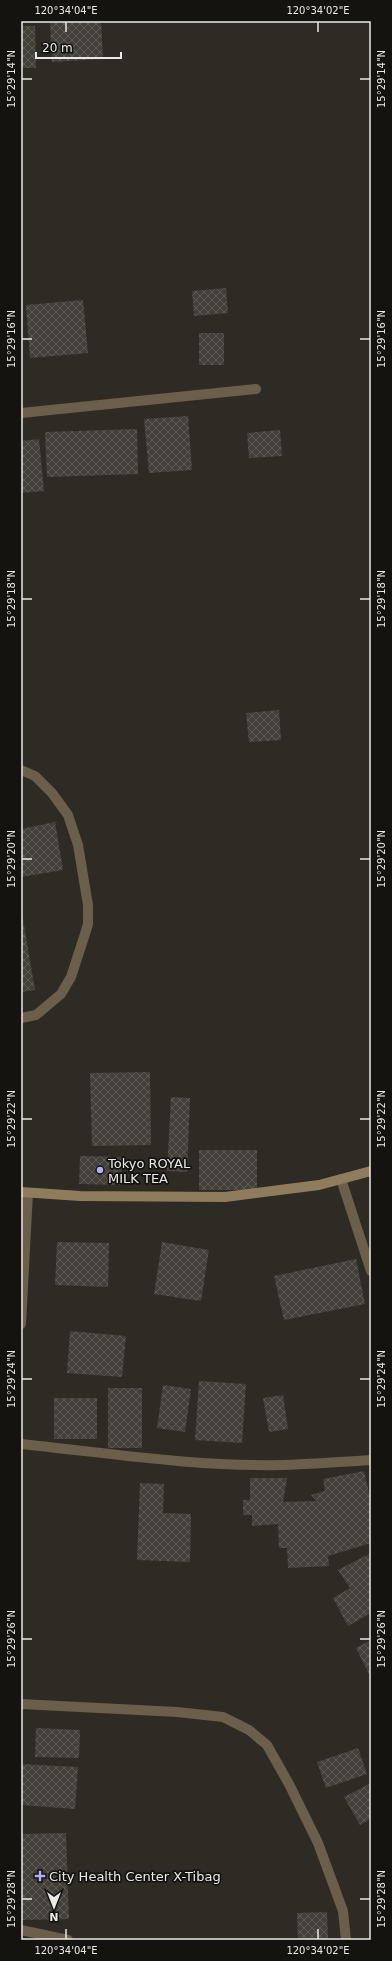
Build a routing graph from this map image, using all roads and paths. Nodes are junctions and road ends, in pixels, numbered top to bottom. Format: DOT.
graph roads {
  1 [pos="256,389"];
  2 [pos="21,414"];
  3 [pos="21,770"];
  4 [pos="21,1018"];
  5 [pos="371,1171"];
  6 [pos="341,1179"];
  7 [pos="24,1193"];
  8 [pos="371,1271"];
  9 [pos="21,1324"];
  10 [pos="21,1444"];
  11 [pos="371,1460"];
  12 [pos="21,1704"];
  13 [pos="21,1930"];
  14 [pos="68,1940"];
  15 [pos="346,1940"];
  1 -- 2 [label="street"];
  3 -- 4 [label="street"];
  5 -- 6 [label="main road"];
  6 -- 7 [label="main road"];
  6 -- 8 [label="street"];
  7 -- 9 [label="street"];
  10 -- 11 [label="street"];
  12 -- 15 [label="street"];
  13 -- 14 [label="street"];
}
